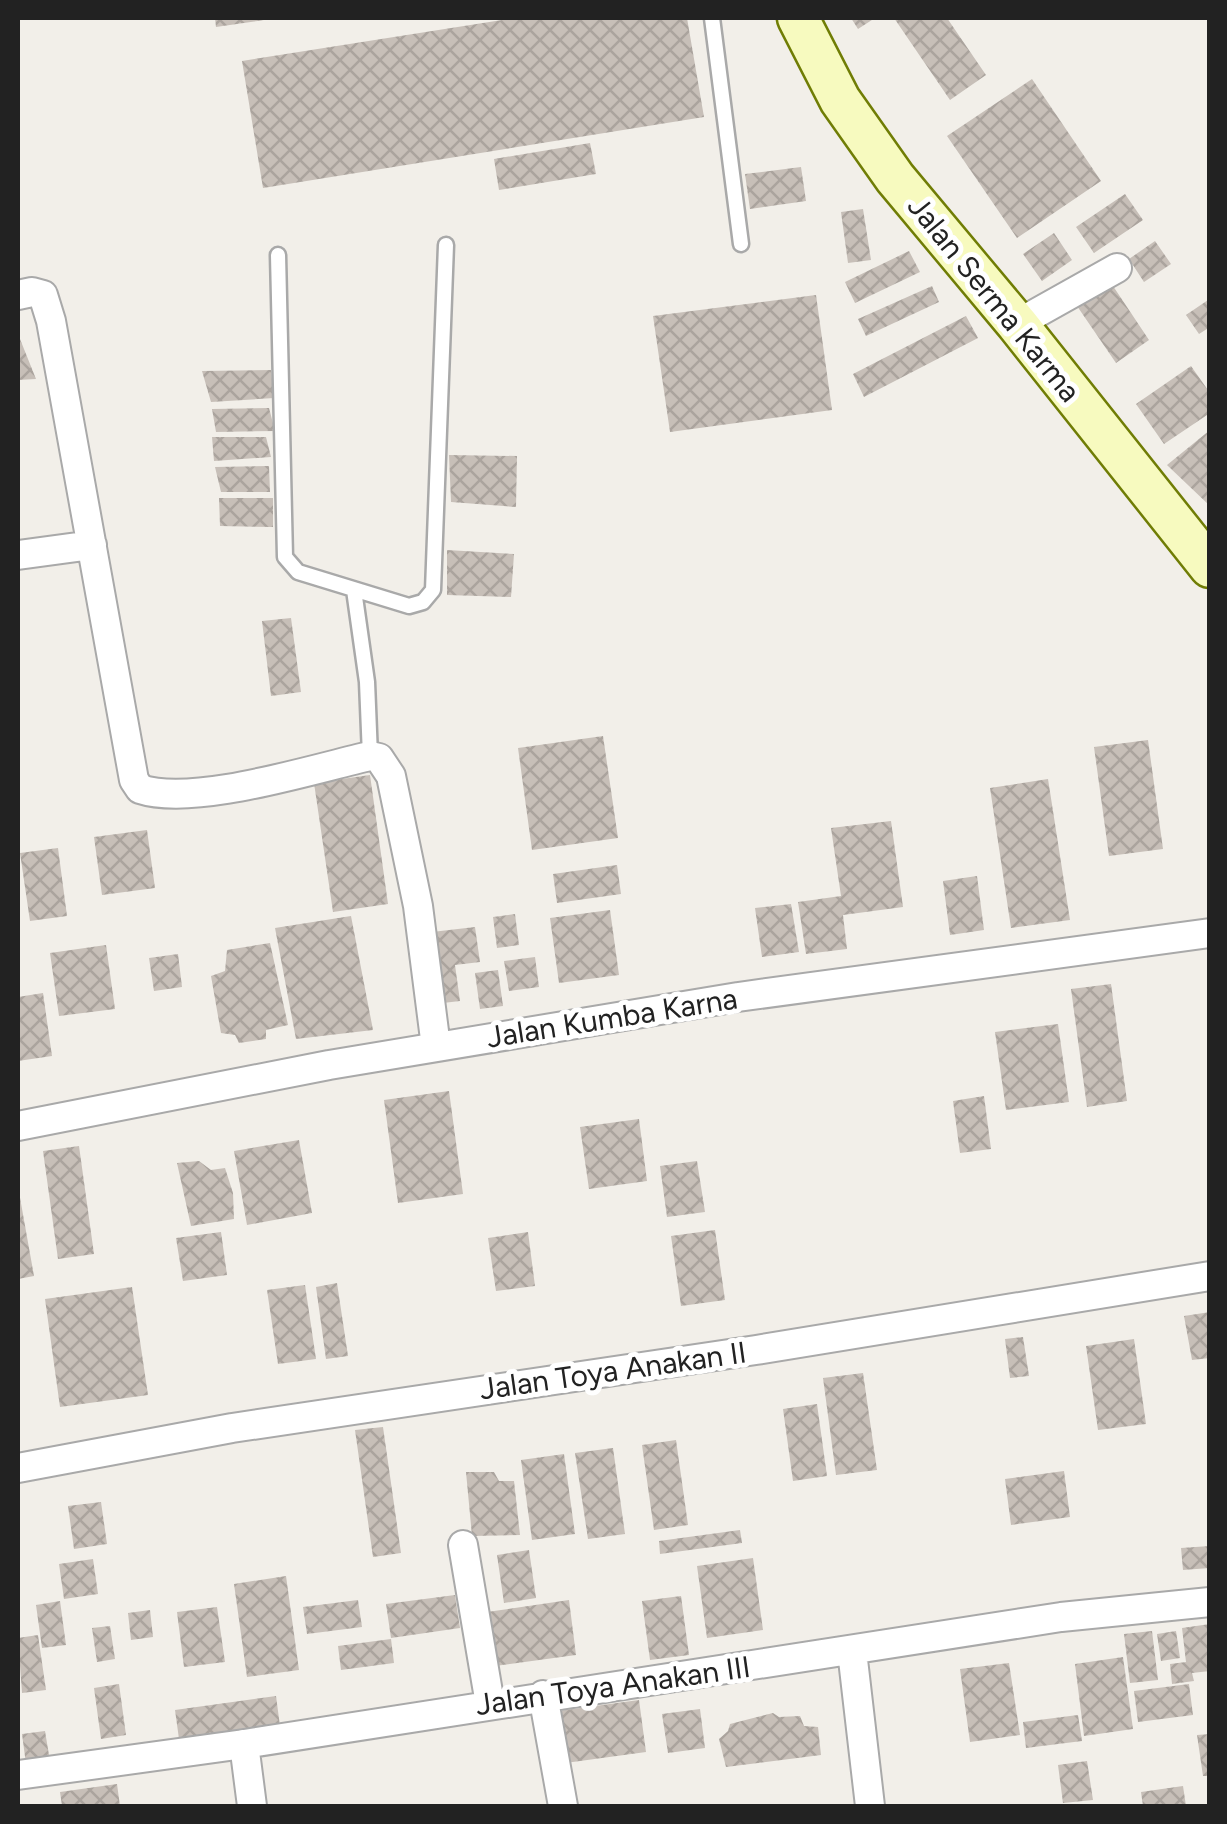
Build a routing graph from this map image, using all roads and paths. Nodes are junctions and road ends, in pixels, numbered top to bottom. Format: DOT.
graph roads {
  1 [pos="712,18"];
  2 [pos="798,18"];
  3 [pos="741,244"];
  4 [pos="446,246"];
  5 [pos="278,255"];
  6 [pos="1117,268"];
  7 [pos="18,296"];
  8 [pos="1018,324"];
  9 [pos="92,545"];
  10 [pos="18,555"];
  11 [pos="1210,566"];
  12 [pos="354,590"];
  13 [pos="370,756"];
  14 [pos="1210,933"];
  15 [pos="436,1047"];
  16 [pos="18,1124"];
  17 [pos="1210,1276"];
  18 [pos="18,1468"];
  19 [pos="463,1545"];
  20 [pos="1210,1602"];
  21 [pos="852,1652"];
  22 [pos="543,1695"];
  23 [pos="490,1704"];
  24 [pos="244,1744"];
  25 [pos="18,1775"];
  26 [pos="252,1806"];
  27 [pos="563,1806"];
  28 [pos="870,1806"];
  1 -- 3 [label="lane"];
  2 -- 8 [label="street, Jalan Serma Karma"];
  4 -- 12 [label="lane"];
  5 -- 12 [label="lane"];
  6 -- 8 [label="street"];
  7 -- 9 [label="street"];
  8 -- 11 [label="street, Jalan Serma Karma"];
  9 -- 10 [label="street"];
  9 -- 13 [label="street"];
  12 -- 13 [label="lane"];
  13 -- 15 [label="street"];
  14 -- 15 [label="street, Jalan Kumba Karna"];
  15 -- 16 [label="street, Jalan Kumba Karna"];
  17 -- 18 [label="street, Jalan Toya Anakan II"];
  19 -- 23 [label="street"];
  20 -- 21 [label="street, Jalan Toya Anakan III"];
  21 -- 22 [label="street, Jalan Toya Anakan III"];
  21 -- 28 [label="street"];
  22 -- 23 [label="street, Jalan Toya Anakan III"];
  22 -- 27 [label="street"];
  23 -- 24 [label="street, Jalan Toya Anakan III"];
  24 -- 25 [label="street, Jalan Toya Anakan III"];
  24 -- 26 [label="street"];
}
